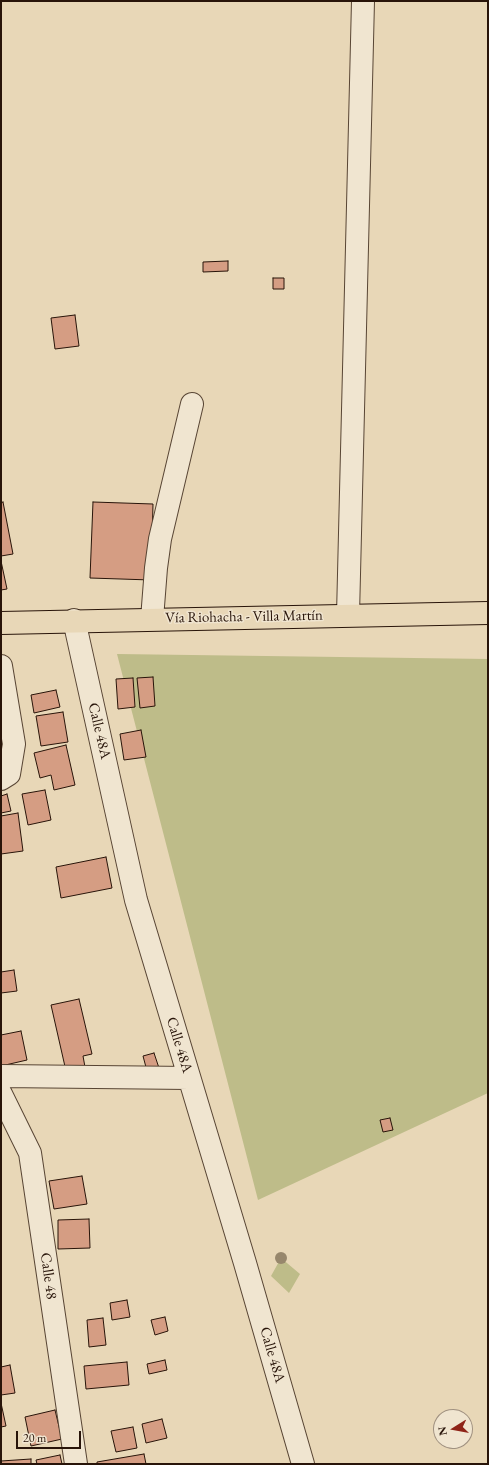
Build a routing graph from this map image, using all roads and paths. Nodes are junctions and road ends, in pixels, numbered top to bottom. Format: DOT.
graph roads {
  1 [pos="363,1"];
  2 [pos="192,404"];
  3 [pos="488,613"];
  4 [pos="348,615"];
  5 [pos="152,619"];
  6 [pos="74,620"];
  7 [pos="1,623"];
  8 [pos="1,666"];
  9 [pos="1,779"];
  10 [pos="1,1076"];
  11 [pos="189,1078"];
  12 [pos="1,1094"];
  13 [pos="76,1464"];
  14 [pos="303,1464"];
  1 -- 4 [label="street"];
  2 -- 5 [label="street"];
  3 -- 4 [label="main road, Vía Riohacha - Villa Martín"];
  4 -- 5 [label="main road, Vía Riohacha - Villa Martín"];
  5 -- 6 [label="main road, Vía Riohacha - Villa Martín"];
  6 -- 7 [label="main road, Vía Riohacha - Villa Martín"];
  6 -- 11 [label="street, Calle 48A"];
  8 -- 9 [label="street"];
  10 -- 11 [label="street"];
  11 -- 14 [label="street, Calle 48A"];
  12 -- 13 [label="street, Calle 48"];
}
